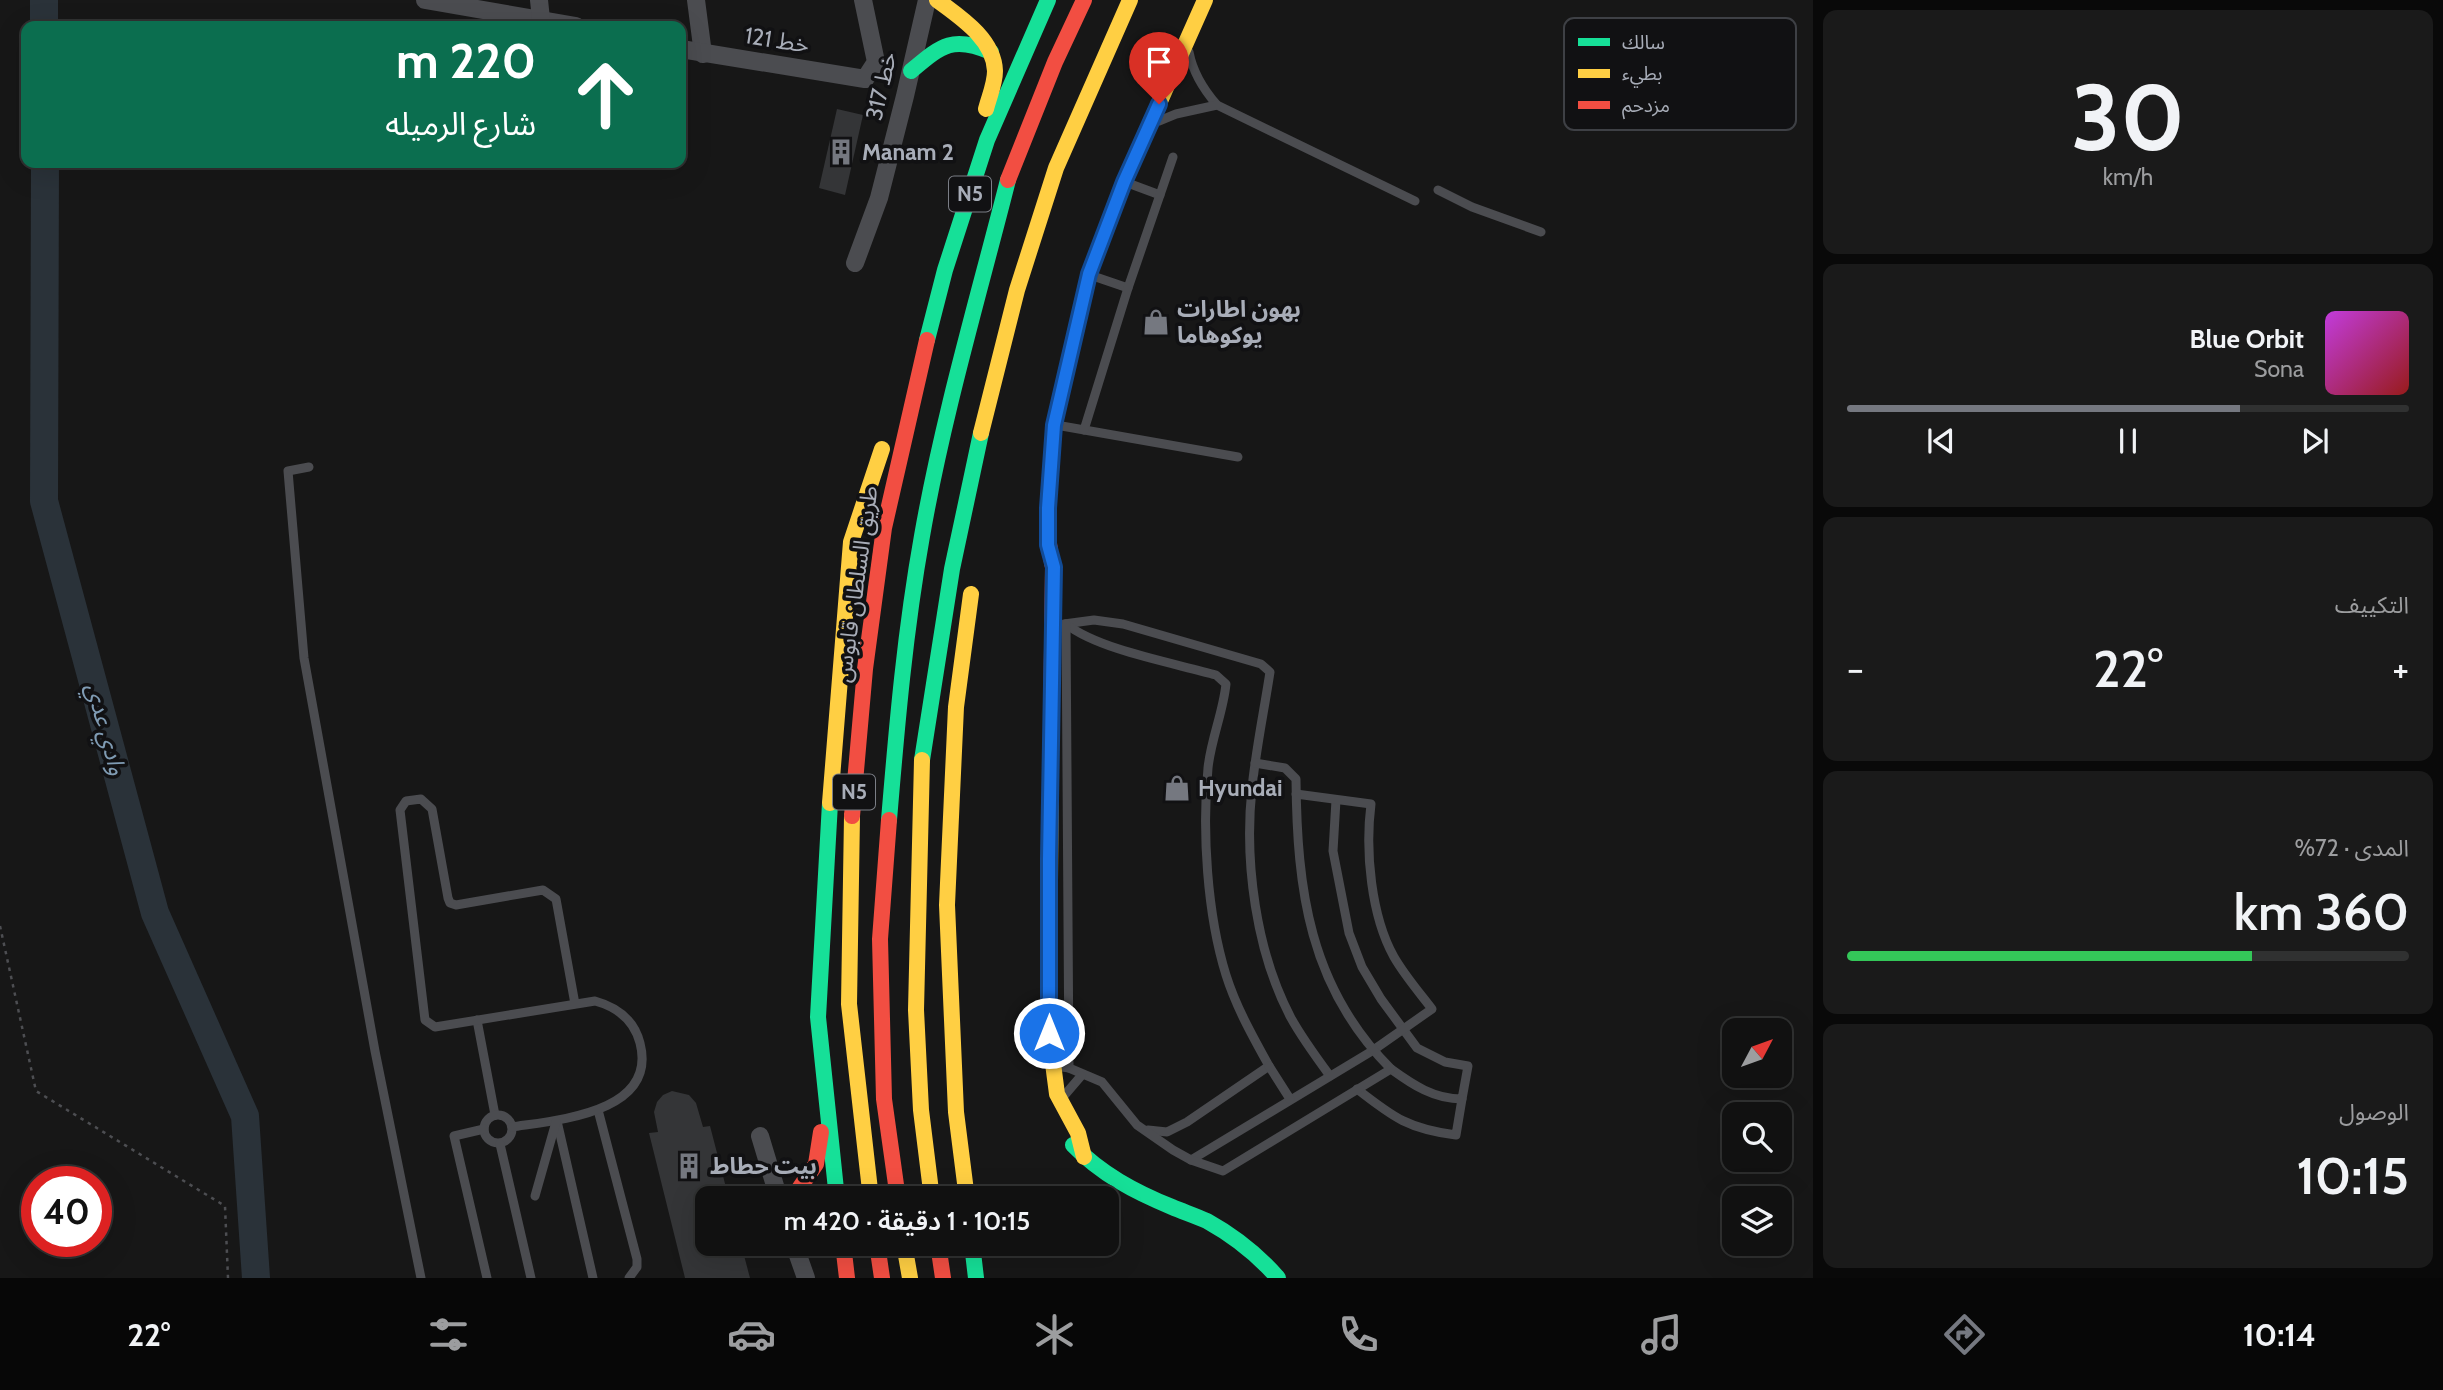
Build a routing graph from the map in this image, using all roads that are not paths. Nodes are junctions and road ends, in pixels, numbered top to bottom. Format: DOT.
graph roads {
  1 [pos="425,0"];
  2 [pos="539,0"];
  3 [pos="696,0"];
  4 [pos="863,0"];
  5 [pos="927,0"];
  6 [pos="937,0"];
  7 [pos="1084,0"];
  8 [pos="1129,0"];
  9 [pos="1205,0"];
  10 [pos="1047,4"];
  11 [pos="541,19"];
  12 [pos="551,21"];
  13 [pos="1187,43"];
  14 [pos="686,50"];
  15 [pos="991,52"];
  16 [pos="704,54"];
  17 [pos="911,71"];
  18 [pos="1217,105"];
  19 [pos="1149,126"];
  20 [pos="987,141"];
  21 [pos="1173,157"];
  22 [pos="1124,182"];
  23 [pos="1438,190"];
  24 [pos="1160,195"];
  25 [pos="1415,201"];
  26 [pos="1541,232"];
  27 [pos="855,263"];
  28 [pos="1089,274"];
  29 [pos="1128,288"];
  30 [pos="914,388"];
  31 [pos="990,390"];
  32 [pos="1054,425"];
  33 [pos="1084,430"];
  34 [pos="1238,457"];
  35 [pos="309,467"];
  36 [pos="979,520"];
  37 [pos="1048,545"];
  38 [pos="973,573"];
  39 [pos="1059,623"];
  40 [pos="1255,763"];
  41 [pos="1296,794"];
  42 [pos="1336,800"];
  43 [pos="1034,849"];
  44 [pos="575,1004"];
  45 [pos="477,1020"];
  46 [pos="1403,1031"];
  47 [pos="1372,1051"];
  48 [pos="1051,1065"];
  49 [pos="1269,1066"];
  50 [pos="1069,1068"];
  51 [pos="1391,1069"];
  52 [pos="1082,1076"];
  53 [pos="1330,1076"];
  54 [pos="825,1088"];
  55 [pos="1357,1089"];
  56 [pos="1290,1099"];
  57 [pos="1462,1099"];
  58 [pos="1059,1101"];
  59 [pos="598,1110"];
  60 [pos="495,1115"];
  61 [pos="557,1121"];
  62 [pos="512,1127"];
  63 [pos="484,1129"];
  64 [pos="1146,1130"];
  65 [pos="760,1136"];
  66 [pos="500,1144"];
  67 [pos="1084,1157"];
  68 [pos="1191,1160"];
  69 [pos="775,1186"];
  70 [pos="801,1186"];
  71 [pos="836,1186"];
  72 [pos="870,1186"];
  73 [pos="896,1186"];
  74 [pos="930,1186"];
  75 [pos="965,1186"];
  76 [pos="535,1196"];
  77 [pos="798,1256"];
  78 [pos="844,1256"];
  79 [pos="879,1256"];
  80 [pos="906,1256"];
  81 [pos="940,1256"];
  82 [pos="973,1256"];
  83 [pos="421,1278"];
  84 [pos="487,1278"];
  85 [pos="531,1278"];
  86 [pos="593,1278"];
  87 [pos="629,1278"];
  88 [pos="806,1278"];
  89 [pos="847,1278"];
  90 [pos="882,1278"];
  91 [pos="910,1278"];
  92 [pos="943,1278"];
  93 [pos="976,1278"];
  94 [pos="1278,1278"];
  1 -- 11 [label="street"];
  2 -- 11 [label="street"];
  3 -- 16 [label="street"];
  4 -- 16 [label="street, خط 121"];
  5 -- 17 [label="street, خط 317"];
  6 -- 15 [label="main road"];
  7 -- 73 [label="main road, N5"];
  8 -- 31 [label="main road"];
  9 -- 13 [label="main road"];
  10 -- 20 [label="main road, طريق السلطان قابوس / N5"];
  11 -- 12 [label="street"];
  13 -- 18 [label="lane"];
  13 -- 19 [label="main road"];
  14 -- 16 [label="street, خط 121"];
  15 -- 17 [label="main road"];
  15 -- 20 [label="main road"];
  17 -- 27 [label="street, خط 317"];
  18 -- 19 [label="lane"];
  18 -- 25 [label="lane"];
  19 -- 22 [label="main road"];
  20 -- 30 [label="main road, طريق السلطان قابوس / N5"];
  21 -- 24 [label="lane"];
  22 -- 24 [label="lane"];
  22 -- 28 [label="main road"];
  23 -- 26 [label="lane"];
  24 -- 29 [label="lane"];
  28 -- 29 [label="lane"];
  28 -- 32 [label="main road"];
  29 -- 33 [label="lane"];
  30 -- 54 [label="main road"];
  30 -- 72 [label="main road, طريق السلطان قابوس / N5"];
  31 -- 36 [label="main road"];
  31 -- 74 [label="main road"];
  32 -- 33 [label="lane"];
  32 -- 37 [label="main road"];
  33 -- 34 [label="lane"];
  35 -- 83 [label="lane"];
  37 -- 39 [label="main road"];
  37 -- 43 [label="main road"];
  38 -- 75 [label="main road"];
  39 -- 40 [label="lane"];
  39 -- 48 [label="main road"];
  39 -- 49 [label="lane"];
  39 -- 50 [label="lane"];
  40 -- 41 [label="lane"];
  40 -- 53 [label="lane"];
  41 -- 42 [label="lane"];
  41 -- 47 [label="lane"];
  42 -- 46 [label="lane"];
  42 -- 46 [label="lane"];
  44 -- 45 [label="lane"];
  44 -- 45 [label="lane"];
  44 -- 59 [label="lane"];
  45 -- 60 [label="lane"];
  46 -- 47 [label="lane"];
  46 -- 57 [label="lane"];
  47 -- 51 [label="lane"];
  47 -- 53 [label="lane"];
  48 -- 50 [label="lane"];
  48 -- 58 [label="main road"];
  48 -- 67 [label="main road"];
  49 -- 56 [label="lane"];
  49 -- 64 [label="lane"];
  50 -- 52 [label="lane"];
  51 -- 55 [label="lane"];
  51 -- 57 [label="lane"];
  52 -- 58 [label="lane"];
  52 -- 64 [label="lane"];
  53 -- 56 [label="lane"];
  54 -- 70 [label="main road"];
  54 -- 71 [label="main road"];
  55 -- 57 [label="lane"];
  55 -- 68 [label="lane"];
  56 -- 68 [label="lane"];
  58 -- 67 [label="main road"];
  59 -- 61 [label="lane"];
  59 -- 87 [label="lane"];
  60 -- 62 [label="lane"];
  60 -- 63 [label="lane"];
  61 -- 62 [label="lane"];
  61 -- 76 [label="lane"];
  61 -- 86 [label="lane"];
  62 -- 66 [label="lane"];
  63 -- 66 [label="lane"];
  63 -- 84 [label="lane"];
  64 -- 68 [label="lane"];
  65 -- 69 [label="street"];
  66 -- 85 [label="lane"];
  67 -- 94 [label="main road"];
  77 -- 88 [label="street"];
  78 -- 89 [label="main road"];
  79 -- 90 [label="main road"];
  80 -- 91 [label="main road"];
  81 -- 92 [label="main road"];
  82 -- 93 [label="main road"];
}
